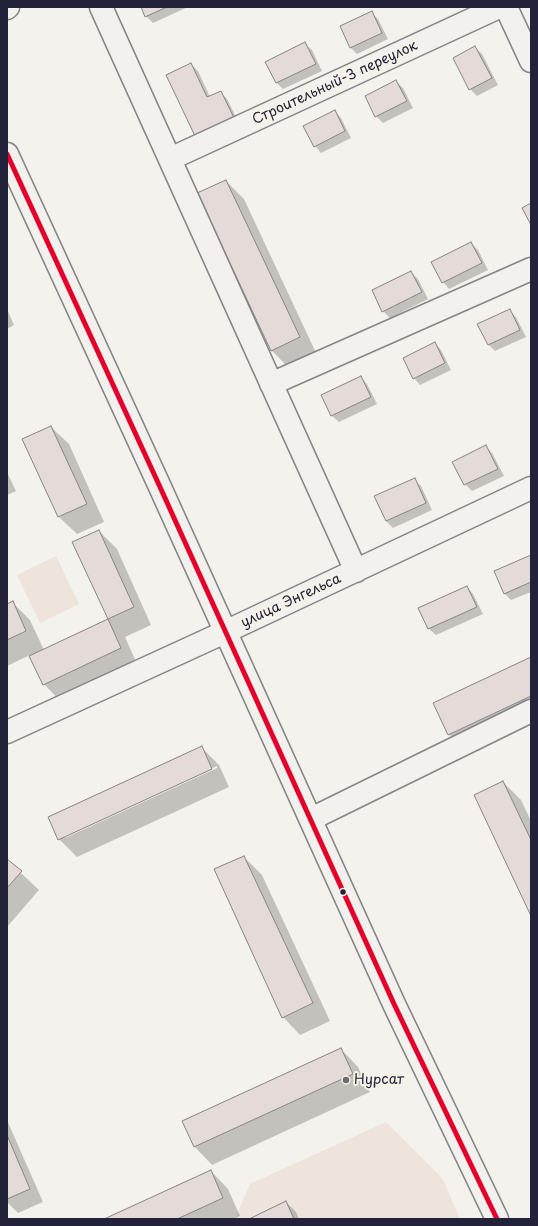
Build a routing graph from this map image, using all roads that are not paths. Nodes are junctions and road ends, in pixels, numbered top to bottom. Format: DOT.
graph roads {
  1 [pos="101,7"];
  2 [pos="499,7"];
  3 [pos="506,7"];
  4 [pos="531,61"];
  5 [pos="7,154"];
  6 [pos="170,159"];
  7 [pos="531,269"];
  8 [pos="271,384"];
  9 [pos="531,488"];
  10 [pos="356,571"];
  11 [pos="225,632"];
  12 [pos="531,711"];
  13 [pos="7,732"];
  14 [pos="311,819"];
  15 [pos="497,1219"];
  1 -- 6 [label="street"];
  2 -- 6 [label="street, Строительный-3 переулок"];
  3 -- 4 [label="street"];
  5 -- 11 [label="street"];
  6 -- 8 [label="street"];
  7 -- 8 [label="street"];
  8 -- 10 [label="street"];
  9 -- 10 [label="street, улица Энгельса"];
  10 -- 11 [label="street, улица Энгельса"];
  11 -- 13 [label="street, улица Энгельса"];
  11 -- 14 [label="street"];
  12 -- 14 [label="street"];
  14 -- 15 [label="street"];
}
